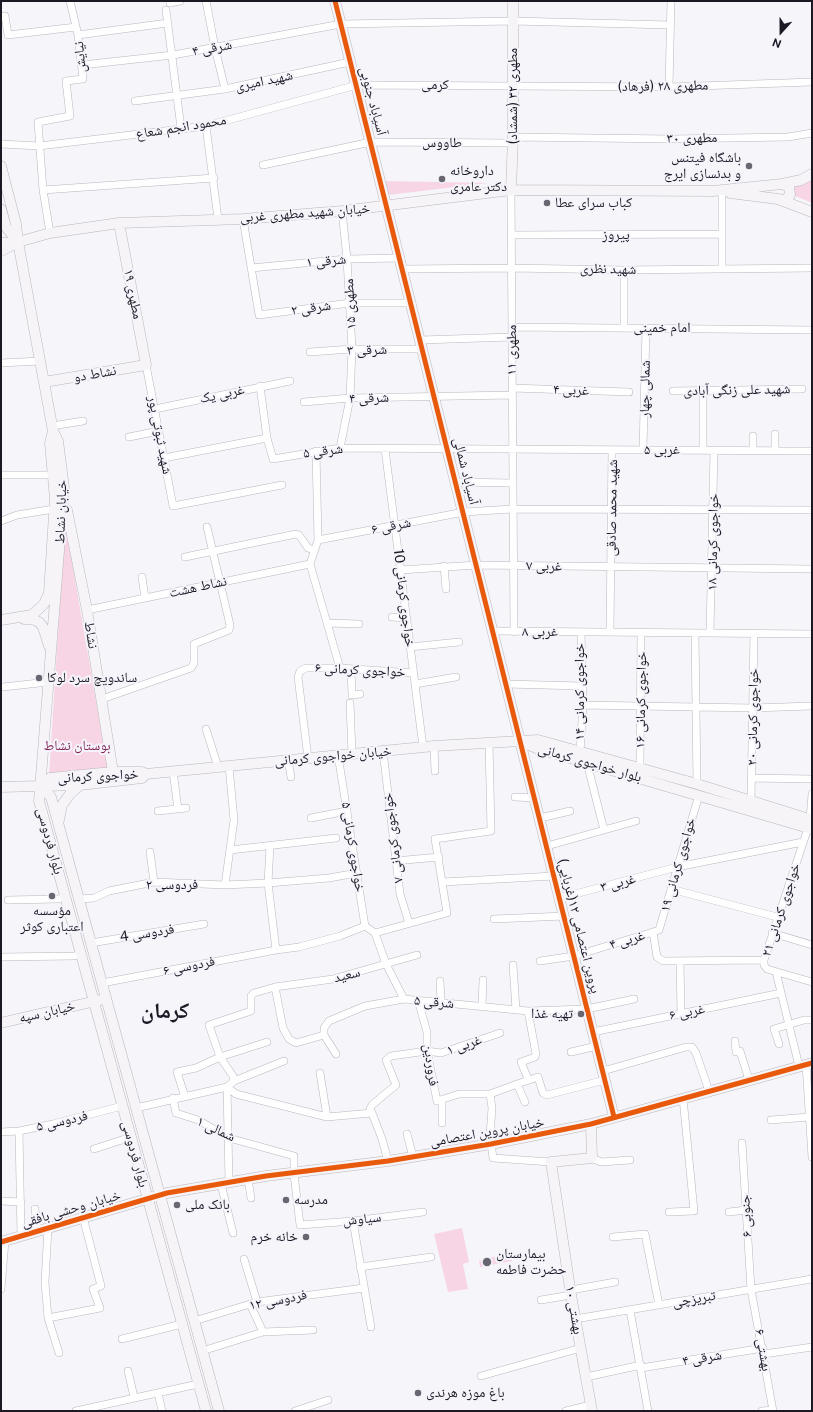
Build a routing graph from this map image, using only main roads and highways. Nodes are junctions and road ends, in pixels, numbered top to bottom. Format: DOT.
graph roads {
  1 [pos="335,1"];
  2 [pos="513,1"];
  3 [pos="1,166"];
  4 [pos="812,174"];
  5 [pos="782,184"];
  6 [pos="511,190"];
  7 [pos="717,192"];
  8 [pos="778,199"];
  9 [pos="388,206"];
  10 [pos="1,210"];
  11 [pos="812,212"];
  12 [pos="119,223"];
  13 [pos="18,242"];
  14 [pos="1,243"];
  15 [pos="1,251"];
  16 [pos="146,365"];
  17 [pos="44,382"];
  18 [pos="53,429"];
  19 [pos="64,498"];
  20 [pos="12,618"];
  21 [pos="1,620"];
  22 [pos="50,655"];
  23 [pos="521,741"];
  24 [pos="113,772"];
  25 [pos="146,774"];
  26 [pos="40,785"];
  27 [pos="80,785"];
  28 [pos="1,787"];
  29 [pos="698,789"];
  30 [pos="58,824"];
  31 [pos="810,824"];
  32 [pos="106,999"];
  33 [pos="94,1002"];
  34 [pos="1,1023"];
  35 [pos="806,1064"];
  36 [pos="614,1117"];
  37 [pos="591,1124"];
  38 [pos="160,1195"];
  39 [pos="148,1199"];
  40 [pos="3,1241"];
  41 [pos="591,1408"];
  42 [pos="206,1411"];
  43 [pos="219,1411"];
  1 -- 9 [label="main road, آسیاباد جنوبی"];
  2 -- 6 [label="main road, مطهری ۳۲ (شمشاد)"];
  3 -- 13 [label="main road, خیابان نشاط"];
  4 -- 5 [label="main road"];
  5 -- 7 [label="main road"];
  5 -- 8 [label="main road"];
  6 -- 7 [label="main road, خیابان شهید مطهری غربی"];
  6 -- 9 [label="main road, خیابان شهید مطهری غربی"];
  7 -- 8 [label="main road"];
  8 -- 11 [label="main road"];
  9 -- 12 [label="main road, خیابان شهید مطهری غربی"];
  9 -- 23 [label="main road, آسیاباد شمالی"];
  10 -- 13 [label="main road"];
  12 -- 13 [label="main road, خیابان شهید مطهری غربی"];
  12 -- 16 [label="main road, مطهری ۱۹"];
  13 -- 14 [label="main road, خیابان شهید مطهری غربی"];
  13 -- 15 [label="main road, خیابان شهید مطهری غربی"];
  13 -- 17 [label="main road, خیابان نشاط"];
  16 -- 17 [label="main road, نشاط دو"];
  17 -- 18 [label="main road, خیابان نشاط"];
  18 -- 19 [label="main road, خیابان نشاط"];
  18 -- 20 [label="main road"];
  19 -- 22 [label="main road, خیابان نشاط"];
  19 -- 24 [label="main road, نشاط"];
  20 -- 21 [label="main road"];
  20 -- 22 [label="main road"];
  22 -- 26 [label="main road, خیابان نشاط"];
  23 -- 25 [label="main road, خیابان خواجوی کرمانی"];
  23 -- 29 [label="main road, بلوار خواجوی کرمانی"];
  23 -- 29 [label="main road, بلوار خواجوی کرمانی"];
  23 -- 36 [label="main road, پروین اعتصامی ۱۲(غربایی)"];
  24 -- 25 [label="main road, خواجوی کرمانی"];
  24 -- 26 [label="main road, خواجوی کرمانی"];
  25 -- 27 [label="main road, خواجوی کرمانی"];
  26 -- 27 [label="main road, خواجوی کرمانی"];
  26 -- 28 [label="main road"];
  26 -- 30 [label="main road, بلوار فردوسی"];
  26 -- 33 [label="main road, بلوار فردوسی"];
  27 -- 30 [label="main road"];
  29 -- 31 [label="main road, بلوار خواجوی کرمانی"];
  29 -- 31 [label="main road, بلوار خواجوی کرمانی"];
  30 -- 32 [label="main road, بلوار فردوسی"];
  32 -- 33 [label="main road, خیابان سپه"];
  32 -- 38 [label="main road, بلوار فردوسی"];
  33 -- 34 [label="main road, خیابان سپه"];
  33 -- 39 [label="main road, بلوار فردوسی"];
  35 -- 36 [label="main road, خیابان پروین اعتصامی"];
  36 -- 37 [label="main road, خیابان پروین اعتصامی"];
  37 -- 38 [label="main road, خیابان پروین اعتصامی"];
  37 -- 41 [label="main road, بهشتی ۱۰"];
  38 -- 39 [label="main road, خیابان وحشی بافقی"];
  38 -- 43 [label="main road, بلوار فردوسی"];
  39 -- 40 [label="main road, خیابان وحشی بافقی"];
  39 -- 42 [label="main road, بلوار فردوسی"];
}
